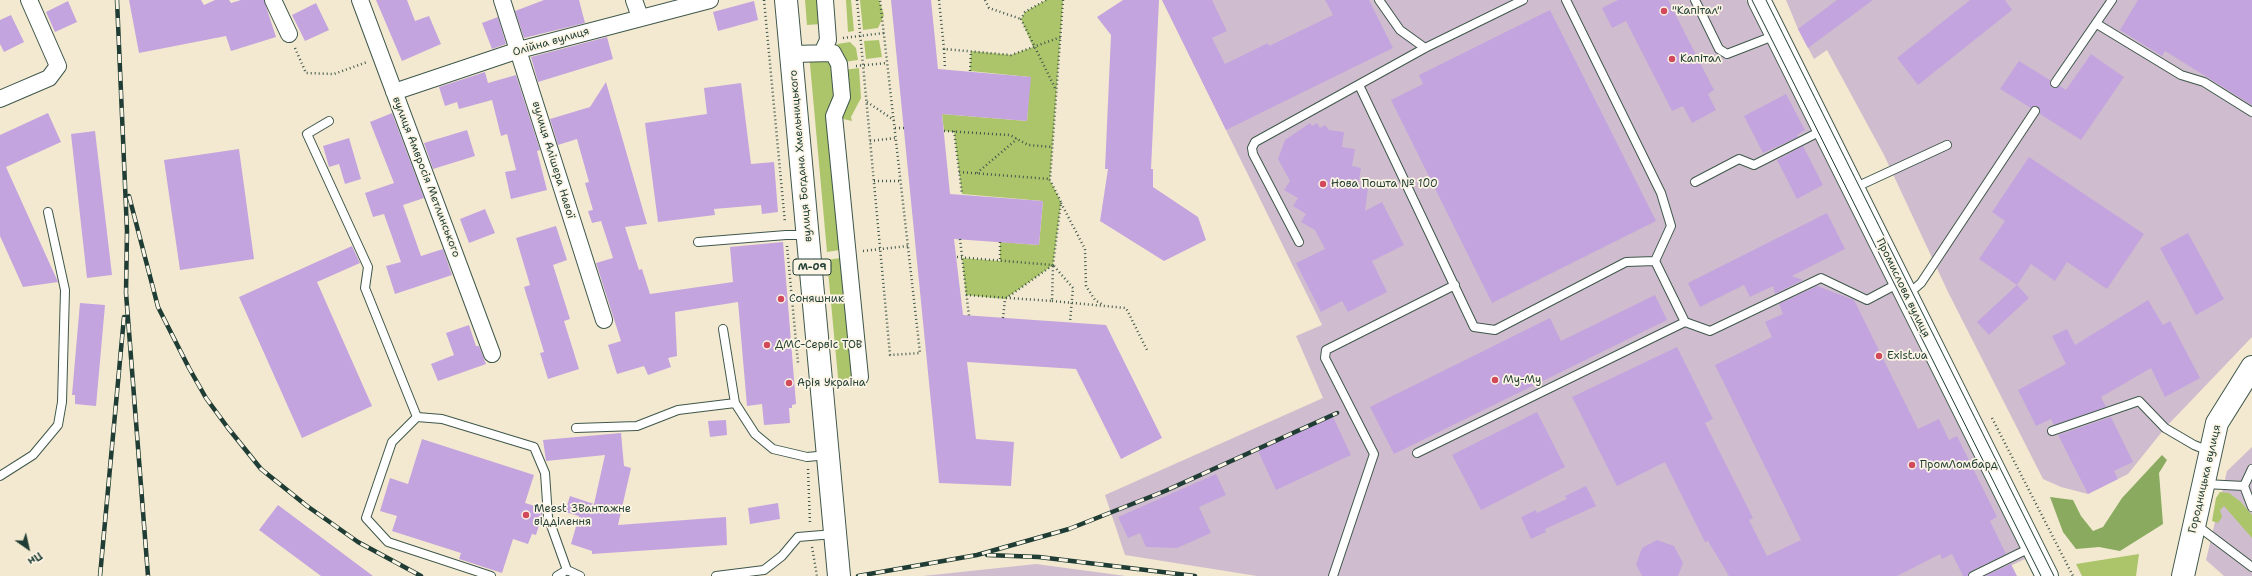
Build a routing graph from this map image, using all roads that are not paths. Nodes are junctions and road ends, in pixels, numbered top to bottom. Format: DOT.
graph roads {
  1 [pos="29,0"];
  2 [pos="273,0"];
  3 [pos="360,0"];
  4 [pos="502,0"];
  5 [pos="634,0"];
  6 [pos="710,0"];
  7 [pos="786,0"];
  8 [pos="825,0"];
  9 [pos="1379,0"];
  10 [pos="1523,0"];
  11 [pos="1566,0"];
  12 [pos="1695,0"];
  13 [pos="1759,0"];
  14 [pos="2112,0"];
  15 [pos="640,17"];
  16 [pos="2097,24"];
  17 [pos="289,34"];
  18 [pos="1777,35"];
  19 [pos="825,47"];
  20 [pos="1425,48"];
  21 [pos="519,50"];
  22 [pos="792,54"];
  23 [pos="2054,82"];
  24 [pos="1359,85"];
  25 [pos="394,92"];
  26 [pos="0,99"];
  27 [pos="2035,111"];
  28 [pos="2252,112"];
  29 [pos="329,121"];
  30 [pos="1824,130"];
  31 [pos="1947,145"];
  32 [pos="1695,182"];
  33 [pos="1853,188"];
  34 [pos="48,212"];
  35 [pos="809,235"];
  36 [pos="698,242"];
  37 [pos="1299,242"];
  38 [pos="1655,261"];
  39 [pos="1455,285"];
  40 [pos="1903,289"];
  41 [pos="604,320"];
  42 [pos="1685,322"];
  43 [pos="722,329"];
  44 [pos="492,354"];
  45 [pos="2252,367"];
  46 [pos="860,377"];
  47 [pos="735,403"];
  48 [pos="417,416"];
  49 [pos="576,428"];
  50 [pos="2052,431"];
  51 [pos="2211,452"];
  52 [pos="1417,453"];
  53 [pos="829,455"];
  54 [pos="2252,469"];
  55 [pos="0,476"];
  56 [pos="2204,484"];
  57 [pos="2244,486"];
  58 [pos="2252,507"];
  59 [pos="2195,524"];
  60 [pos="835,534"];
  61 [pos="2033,547"];
  62 [pos="2252,567"];
  63 [pos="568,570"];
  64 [pos="491,576"];
  65 [pos="557,576"];
  66 [pos="580,576"];
  67 [pos="716,576"];
  68 [pos="839,576"];
  69 [pos="1333,576"];
  70 [pos="1973,576"];
  71 [pos="2047,576"];
  72 [pos="2183,576"];
  1 -- 26 [label="street"];
  2 -- 17 [label="street"];
  3 -- 25 [label="street, вулиця Амвросія Метлинського"];
  4 -- 21 [label="street, вулиця Алішера Навої"];
  5 -- 15 [label="street"];
  6 -- 15 [label="street, Олійна вулиця"];
  7 -- 22 [label="main road, вулиця Богдана Хмельницького / М-09"];
  8 -- 19 [label="street"];
  9 -- 20 [label="lane"];
  10 -- 20 [label="lane"];
  11 -- 38 [label="lane"];
  12 -- 18 [label="lane"];
  13 -- 18 [label="main road, Промислова вулиця"];
  14 -- 16 [label="lane"];
  15 -- 21 [label="street, Олійна вулиця"];
  16 -- 23 [label="lane"];
  16 -- 28 [label="lane"];
  18 -- 30 [label="main road, Промислова вулиця"];
  19 -- 22 [label="street"];
  19 -- 46 [label="street"];
  20 -- 24 [label="lane"];
  21 -- 25 [label="street, Олійна вулиця"];
  21 -- 41 [label="street, вулиця Алішера Навої"];
  22 -- 35 [label="main road, вулиця Богдана Хмельницького / М-09"];
  24 -- 37 [label="lane"];
  24 -- 39 [label="lane"];
  25 -- 44 [label="street, вулиця Амвросія Метлинського"];
  27 -- 40 [label="lane"];
  29 -- 48 [label="lane"];
  30 -- 32 [label="lane"];
  30 -- 33 [label="main road, Промислова вулиця"];
  31 -- 33 [label="lane"];
  33 -- 40 [label="main road, Промислова вулиця"];
  34 -- 55 [label="lane"];
  35 -- 36 [label="lane"];
  35 -- 53 [label="main road, вулиця Богдана Хмельницького / М-09"];
  38 -- 39 [label="lane"];
  38 -- 42 [label="lane"];
  39 -- 69 [label="lane"];
  40 -- 42 [label="lane"];
  40 -- 61 [label="main road, Промислова вулиця"];
  42 -- 52 [label="lane"];
  43 -- 47 [label="lane"];
  45 -- 51 [label="main road, Городницька вулиця"];
  47 -- 49 [label="lane"];
  47 -- 53 [label="lane"];
  48 -- 63 [label="lane"];
  48 -- 64 [label="lane"];
  50 -- 51 [label="lane"];
  51 -- 56 [label="main road, Городницька вулиця"];
  53 -- 60 [label="main road, вулиця Богдана Хмельницького / М-09"];
  54 -- 57 [label="lane"];
  56 -- 57 [label="lane"];
  56 -- 59 [label="main road, Городницька вулиця"];
  57 -- 58 [label="lane"];
  59 -- 62 [label="lane"];
  59 -- 72 [label="main road, Городницька вулиця"];
  60 -- 67 [label="lane"];
  60 -- 68 [label="main road, вулиця Богдана Хмельницького / М-09"];
  61 -- 70 [label="lane"];
  61 -- 71 [label="main road, Промислова вулиця"];
  63 -- 65 [label="lane"];
  63 -- 66 [label="lane"];
}
